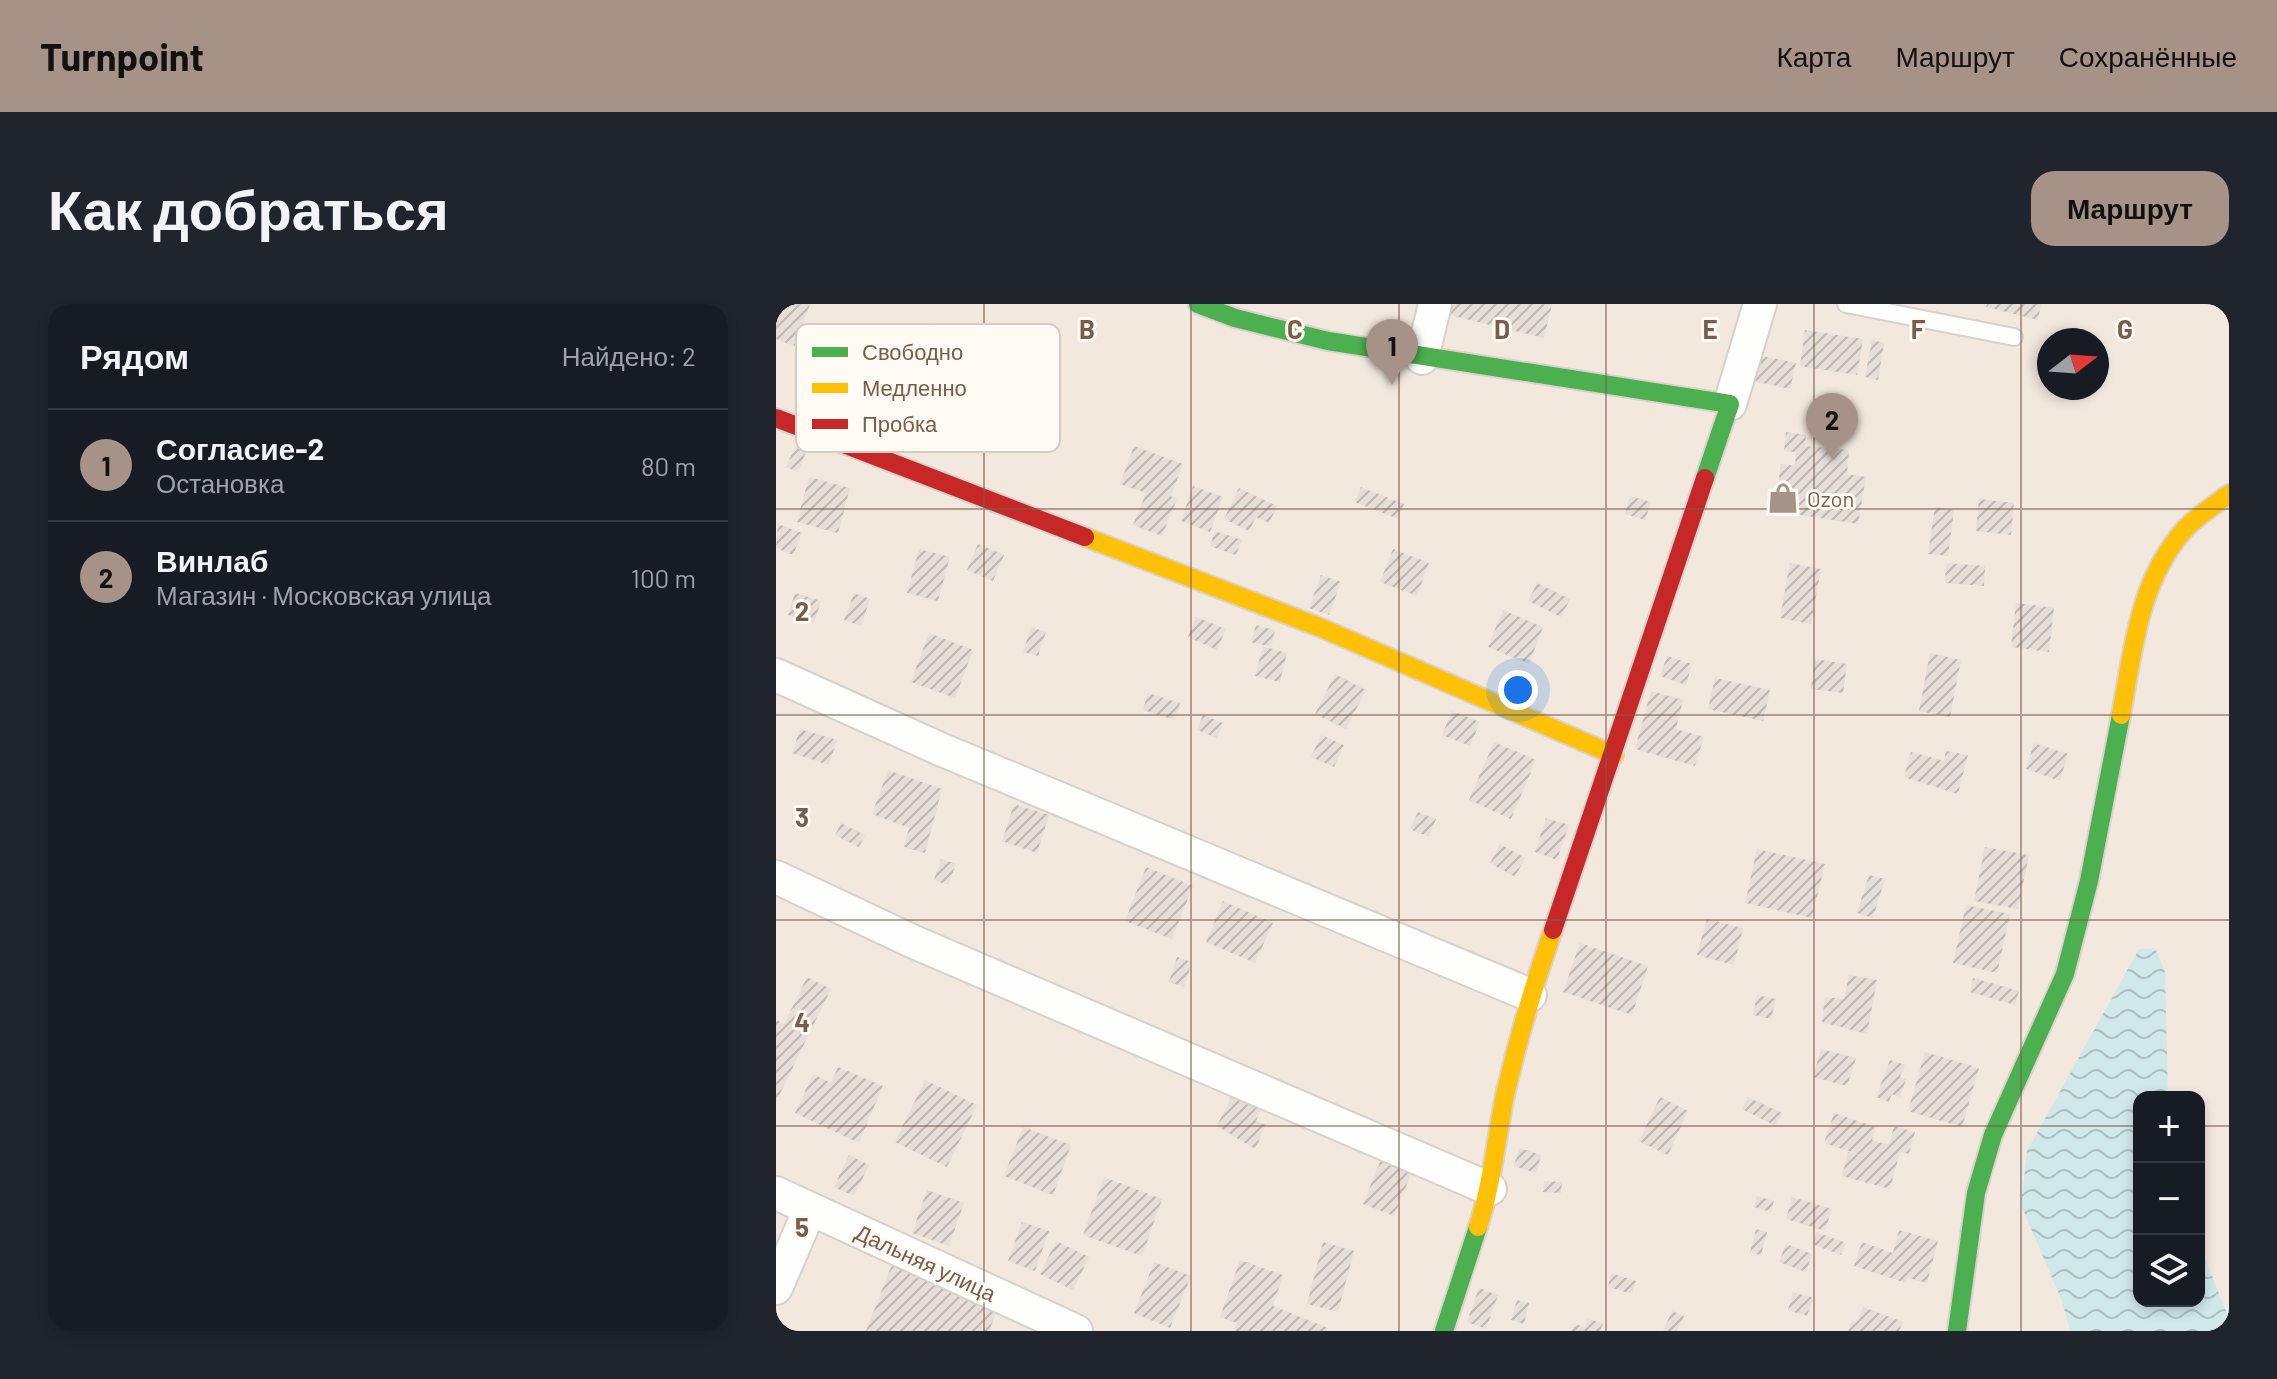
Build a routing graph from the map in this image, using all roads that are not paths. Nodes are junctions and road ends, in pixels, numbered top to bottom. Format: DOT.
graph roads {
  1 [pos="1198,304"];
  2 [pos="1435,304"];
  3 [pos="1760,304"];
  4 [pos="1846,304"];
  5 [pos="2014,337"];
  6 [pos="1422,358"];
  7 [pos="1730,404"];
  8 [pos="776,418"];
  9 [pos="796,426"];
  10 [pos="865,452"];
  11 [pos="2229,494"];
  12 [pos="776,675"];
  13 [pos="1614,755"];
  14 [pos="776,877"];
  15 [pos="1530,995"];
  16 [pos="1490,1189"];
  17 [pos="776,1193"];
  18 [pos="810,1209"];
  19 [pos="776,1288"];
  20 [pos="1076,1331"];
  21 [pos="1444,1331"];
  22 [pos="1957,1331"];
  1 -- 6 [label="street"];
  2 -- 6 [label="street"];
  3 -- 7 [label="street"];
  4 -- 5 [label="lane"];
  6 -- 7 [label="street"];
  7 -- 13 [label="street"];
  8 -- 9 [label="street"];
  10 -- 13 [label="street"];
  11 -- 22 [label="street"];
  12 -- 15 [label="street"];
  13 -- 15 [label="street"];
  14 -- 16 [label="street"];
  15 -- 16 [label="street"];
  16 -- 21 [label="street"];
  17 -- 18 [label="street, Дальняя улица"];
  18 -- 19 [label="street"];
  18 -- 20 [label="street, Дальняя улица"];
}
